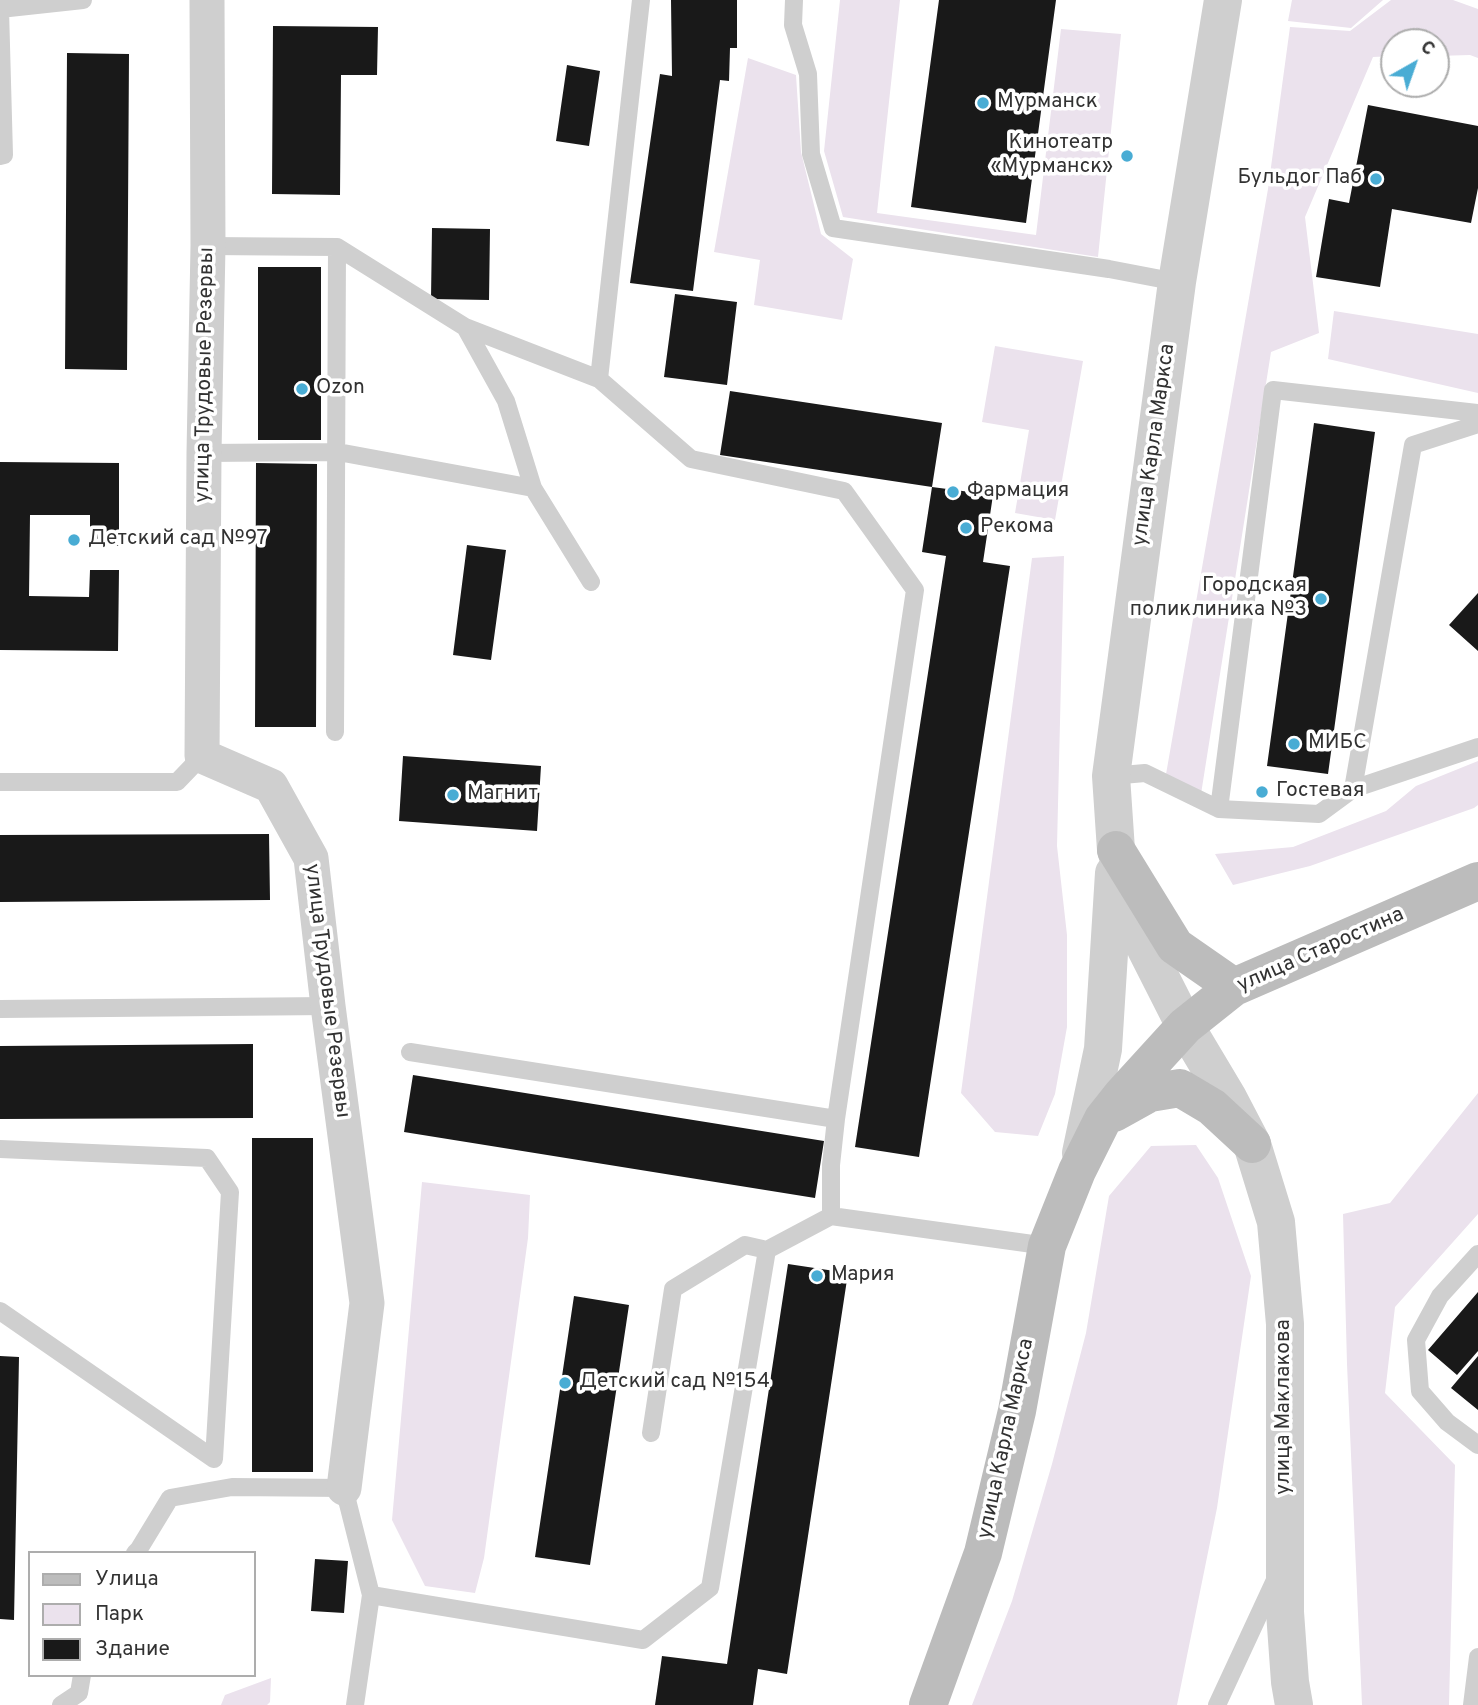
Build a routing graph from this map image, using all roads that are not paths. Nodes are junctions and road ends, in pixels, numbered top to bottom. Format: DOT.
graph roads {
  1 [pos="83,0"];
  2 [pos="207,0"];
  3 [pos="641,0"];
  4 [pos="794,0"];
  5 [pos="1223,0"];
  6 [pos="0,9"];
  7 [pos="0,156"];
  8 [pos="208,246"];
  9 [pos="337,247"];
  10 [pos="1177,282"];
  11 [pos="465,327"];
  12 [pos="599,379"];
  13 [pos="1478,413"];
  14 [pos="1478,424"];
  15 [pos="204,453"];
  16 [pos="338,453"];
  17 [pos="533,488"];
  18 [pos="592,582"];
  19 [pos="335,732"];
  20 [pos="1478,747"];
  21 [pos="202,756"];
  22 [pos="1111,776"];
  23 [pos="0,782"];
  24 [pos="1353,789"];
  25 [pos="1219,809"];
  26 [pos="1116,850"];
  27 [pos="1478,881"];
  28 [pos="1234,987"];
  29 [pos="328,1006"];
  30 [pos="0,1009"];
  31 [pos="1185,1026"];
  32 [pos="410,1052"];
  33 [pos="836,1119"];
  34 [pos="1104,1119"];
  35 [pos="1245,1129"];
  36 [pos="0,1149"];
  37 [pos="1077,1171"];
  38 [pos="831,1216"];
  39 [pos="1047,1246"];
  40 [pos="767,1250"];
  41 [pos="1478,1254"];
  42 [pos="0,1311"];
  43 [pos="651,1433"];
  44 [pos="1478,1445"];
  45 [pos="214,1459"];
  46 [pos="232,1487"];
  47 [pos="344,1488"];
  48 [pos="137,1551"];
  49 [pos="1286,1555"];
  50 [pos="371,1595"];
  51 [pos="1478,1657"];
  52 [pos="82,1677"];
  53 [pos="61,1705"];
  54 [pos="355,1705"];
  55 [pos="928,1705"];
  56 [pos="1217,1705"];
  57 [pos="1294,1705"];
  58 [pos="1472,1705"];
  1 -- 6 [label="lane"];
  2 -- 8 [label="street, улица Трудовые Резервы"];
  3 -- 12 [label="lane"];
  4 -- 10 [label="lane"];
  5 -- 10 [label="street, улица Карла Маркса"];
  6 -- 7 [label="lane"];
  8 -- 9 [label="lane"];
  8 -- 15 [label="street, улица Трудовые Резервы"];
  9 -- 11 [label="lane"];
  9 -- 16 [label="lane"];
  10 -- 22 [label="street, улица Карла Маркса"];
  11 -- 12 [label="lane"];
  11 -- 17 [label="lane"];
  12 -- 33 [label="lane"];
  13 -- 25 [label="lane"];
  14 -- 24 [label="lane"];
  15 -- 16 [label="lane"];
  15 -- 21 [label="street, улица Трудовые Резервы"];
  16 -- 17 [label="lane"];
  16 -- 19 [label="lane"];
  17 -- 18 [label="lane"];
  20 -- 24 [label="lane"];
  21 -- 23 [label="lane"];
  21 -- 29 [label="street, улица Трудовые Резервы"];
  22 -- 25 [label="lane"];
  22 -- 26 [label="street, улица Карла Маркса"];
  24 -- 25 [label="lane"];
  26 -- 28 [label="main road"];
  26 -- 31 [label="street, улица Карла Маркса"];
  26 -- 37 [label="street"];
  27 -- 28 [label="main road, улица Старостина"];
  28 -- 31 [label="main road, улица Старостина"];
  29 -- 30 [label="lane"];
  29 -- 47 [label="street, улица Трудовые Резервы"];
  31 -- 34 [label="main road, улица Старостина"];
  31 -- 35 [label="street, улица Карла Маркса"];
  32 -- 33 [label="lane"];
  33 -- 38 [label="lane"];
  34 -- 35 [label="main road"];
  34 -- 37 [label="main road, улица Старостина"];
  35 -- 49 [label="street, улица Маклакова"];
  36 -- 45 [label="lane"];
  37 -- 39 [label="main road, улица Карла Маркса"];
  38 -- 39 [label="lane"];
  38 -- 40 [label="lane"];
  39 -- 55 [label="main road, улица Карла Маркса"];
  40 -- 43 [label="lane"];
  40 -- 50 [label="lane"];
  41 -- 44 [label="lane"];
  42 -- 45 [label="lane"];
  45 -- 46 [label="lane"];
  46 -- 47 [label="lane"];
  46 -- 48 [label="lane"];
  47 -- 50 [label="lane"];
  49 -- 56 [label="lane"];
  49 -- 57 [label="street, улица Маклакова"];
  50 -- 54 [label="lane"];
  51 -- 58 [label="lane"];
  52 -- 53 [label="lane"];
}
